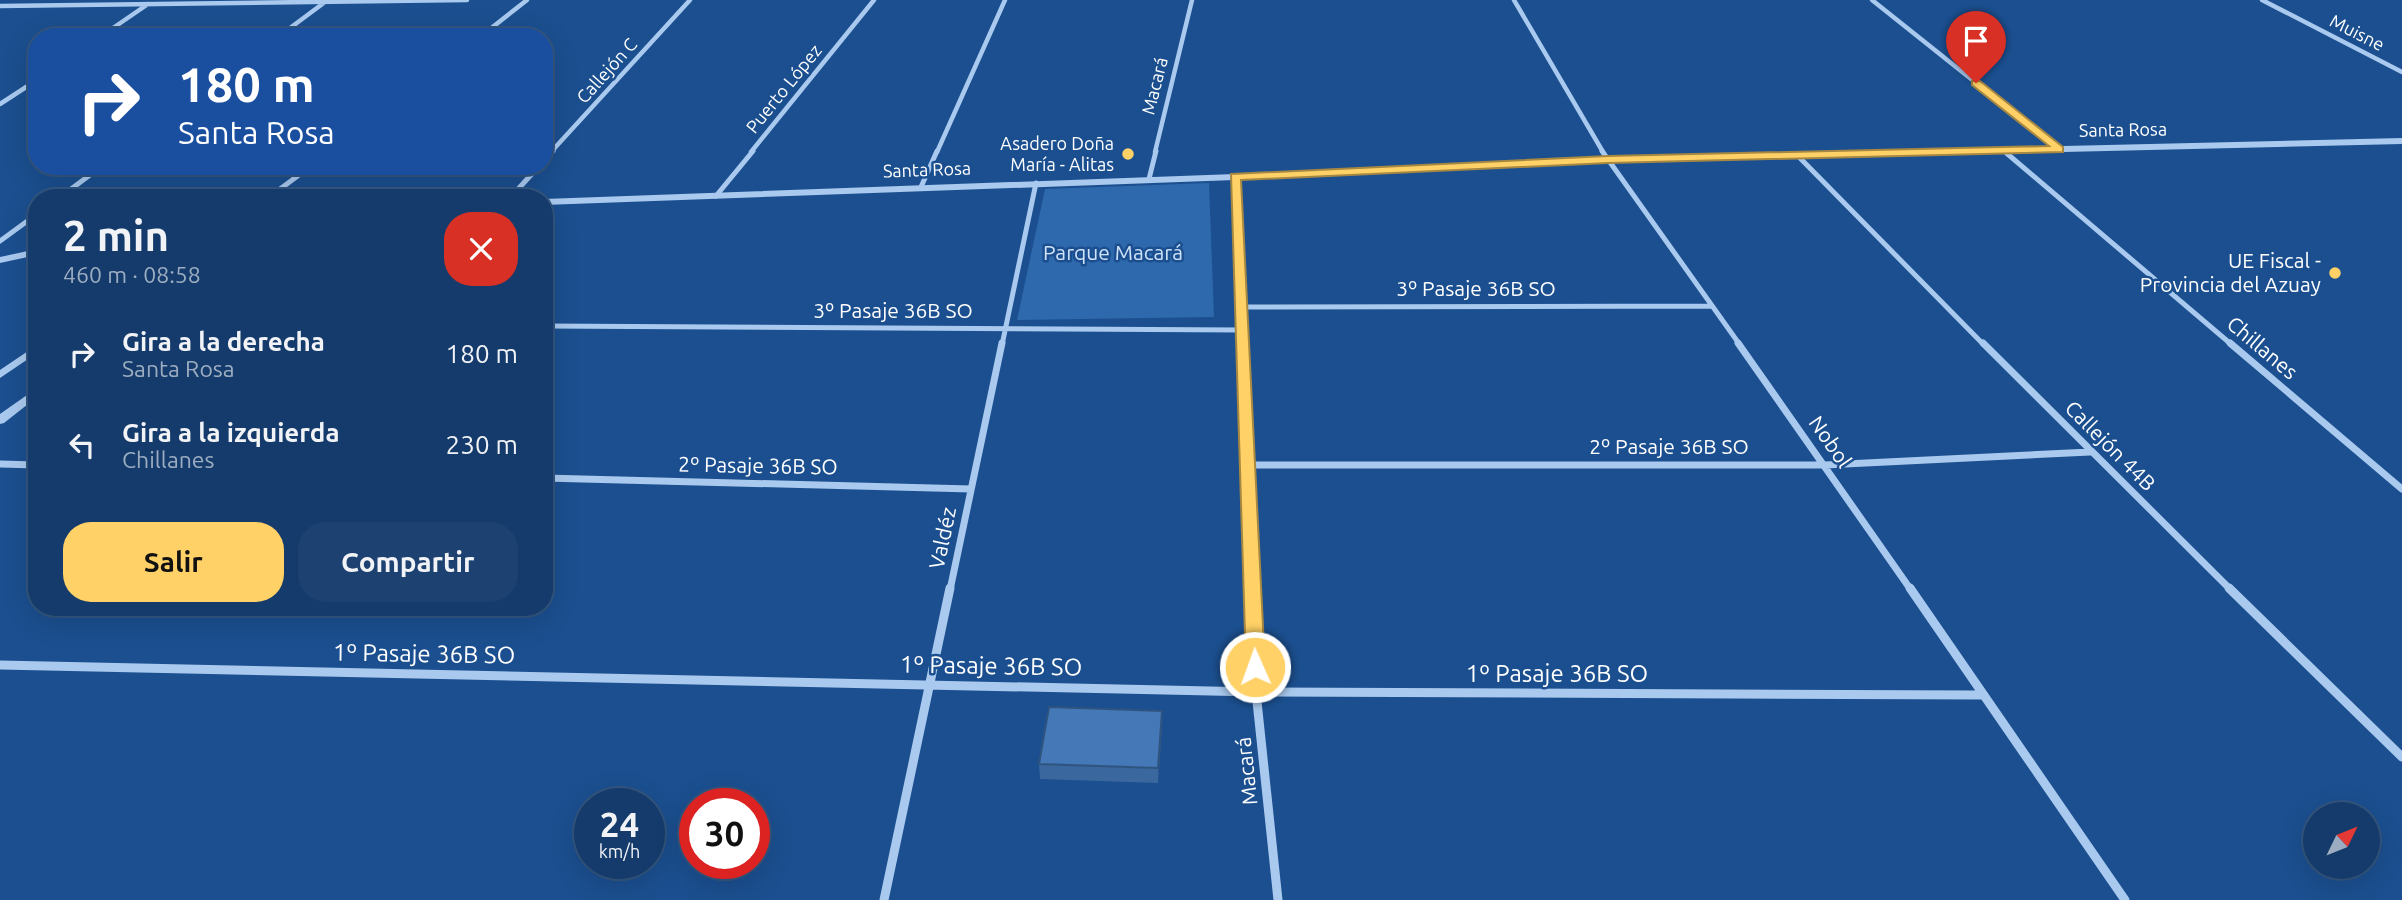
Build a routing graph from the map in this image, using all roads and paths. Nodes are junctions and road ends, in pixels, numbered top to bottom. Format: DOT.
graph roads {
  1 [pos="467,0"];
  2 [pos="527,0"];
  3 [pos="690,0"];
  4 [pos="874,0"];
  5 [pos="1005,0"];
  6 [pos="1192,0"];
  7 [pos="1514,0"];
  8 [pos="1872,0"];
  9 [pos="2262,0"];
  10 [pos="309,1"];
  11 [pos="325,2"];
  12 [pos="148,4"];
  13 [pos="0,6"];
  14 [pos="113,28"];
  15 [pos="290,28"];
  16 [pos="491,28"];
  17 [pos="2402,72"];
  18 [pos="28,86"];
  19 [pos="0,104"];
  20 [pos="2402,141"];
  21 [pos="2059,149"];
  22 [pos="553,150"];
  23 [pos="2004,151"];
  24 [pos="1797,156"];
  25 [pos="1608,160"];
  26 [pos="90,175"];
  27 [pos="299,175"];
  28 [pos="531,175"];
  29 [pos="1235,177"];
  30 [pos="1149,179"];
  31 [pos="1036,183"];
  32 [pos="921,187"];
  33 [pos="71,189"];
  34 [pos="281,189"];
  35 [pos="518,189"];
  36 [pos="716,196"];
  37 [pos="553,202"];
  38 [pos="28,221"];
  39 [pos="0,241"];
  40 [pos="28,254"];
  41 [pos="0,260"];
  42 [pos="1712,306"];
  43 [pos="1240,307"];
  44 [pos="553,326"];
  45 [pos="1005,330"];
  46 [pos="1241,330"];
  47 [pos="28,355"];
  48 [pos="0,375"];
  49 [pos="28,398"];
  50 [pos="0,420"];
  51 [pos="2090,452"];
  52 [pos="0,464"];
  53 [pos="28,465"];
  54 [pos="1247,465"];
  55 [pos="1825,465"];
  56 [pos="553,478"];
  57 [pos="971,489"];
  58 [pos="2402,489"];
  59 [pos="0,665"];
  60 [pos="930,684"];
  61 [pos="1256,692"];
  62 [pos="1981,695"];
  63 [pos="2402,757"];
  64 [pos="884,900"];
  65 [pos="1278,900"];
  66 [pos="2125,900"];
  1 -- 11 [label="street"];
  2 -- 16 [label="street"];
  3 -- 22 [label="street, Callejón C"];
  4 -- 36 [label="street, Puerto López"];
  5 -- 32 [label="street"];
  6 -- 30 [label="street, Macará"];
  7 -- 25 [label="street, Nobol"];
  8 -- 21 [label="street"];
  9 -- 17 [label="street, Muisne"];
  10 -- 11 [label="street"];
  10 -- 12 [label="street"];
  11 -- 15 [label="street"];
  12 -- 13 [label="street"];
  12 -- 14 [label="street"];
  18 -- 19 [label="street"];
  20 -- 21 [label="street, Santa Rosa"];
  21 -- 23 [label="street, Santa Rosa"];
  23 -- 24 [label="street, Santa Rosa"];
  23 -- 58 [label="street, Chillanes"];
  24 -- 25 [label="street, Santa Rosa"];
  24 -- 51 [label="street, Callejón 44B"];
  25 -- 29 [label="street, Santa Rosa"];
  25 -- 42 [label="street, Nobol"];
  26 -- 33 [label="street"];
  27 -- 34 [label="street"];
  28 -- 35 [label="street"];
  29 -- 30 [label="street, Santa Rosa"];
  29 -- 43 [label="street, Macará"];
  30 -- 31 [label="street, Santa Rosa"];
  31 -- 32 [label="street, Santa Rosa"];
  31 -- 45 [label="street, Valdéz"];
  32 -- 36 [label="street, Santa Rosa"];
  36 -- 37 [label="street, Santa Rosa"];
  38 -- 39 [label="street"];
  40 -- 41 [label="street"];
  42 -- 43 [label="street, 3º Pasaje 36B SO"];
  42 -- 55 [label="street, Nobol"];
  43 -- 46 [label="street, Macará"];
  44 -- 45 [label="street, 3º Pasaje 36B SO"];
  45 -- 46 [label="street, 3º Pasaje 36B SO"];
  45 -- 57 [label="street, Valdéz"];
  46 -- 54 [label="street, Macará"];
  47 -- 48 [label="street"];
  49 -- 50 [label="street"];
  51 -- 55 [label="street, 2º Pasaje 36B SO"];
  51 -- 63 [label="street, Callejón 44B"];
  52 -- 53 [label="street"];
  54 -- 55 [label="street, 2º Pasaje 36B SO"];
  54 -- 61 [label="street, Macará"];
  55 -- 62 [label="street, Nobol"];
  56 -- 57 [label="street, 2º Pasaje 36B SO"];
  57 -- 60 [label="street, Valdéz"];
  59 -- 60 [label="street, 1º Pasaje 36B SO"];
  60 -- 61 [label="street, 1º Pasaje 36B SO"];
  60 -- 64 [label="street, Valdéz"];
  61 -- 62 [label="street, 1º Pasaje 36B SO"];
  61 -- 65 [label="street, Macará"];
  62 -- 66 [label="street, Nobol"];
}
